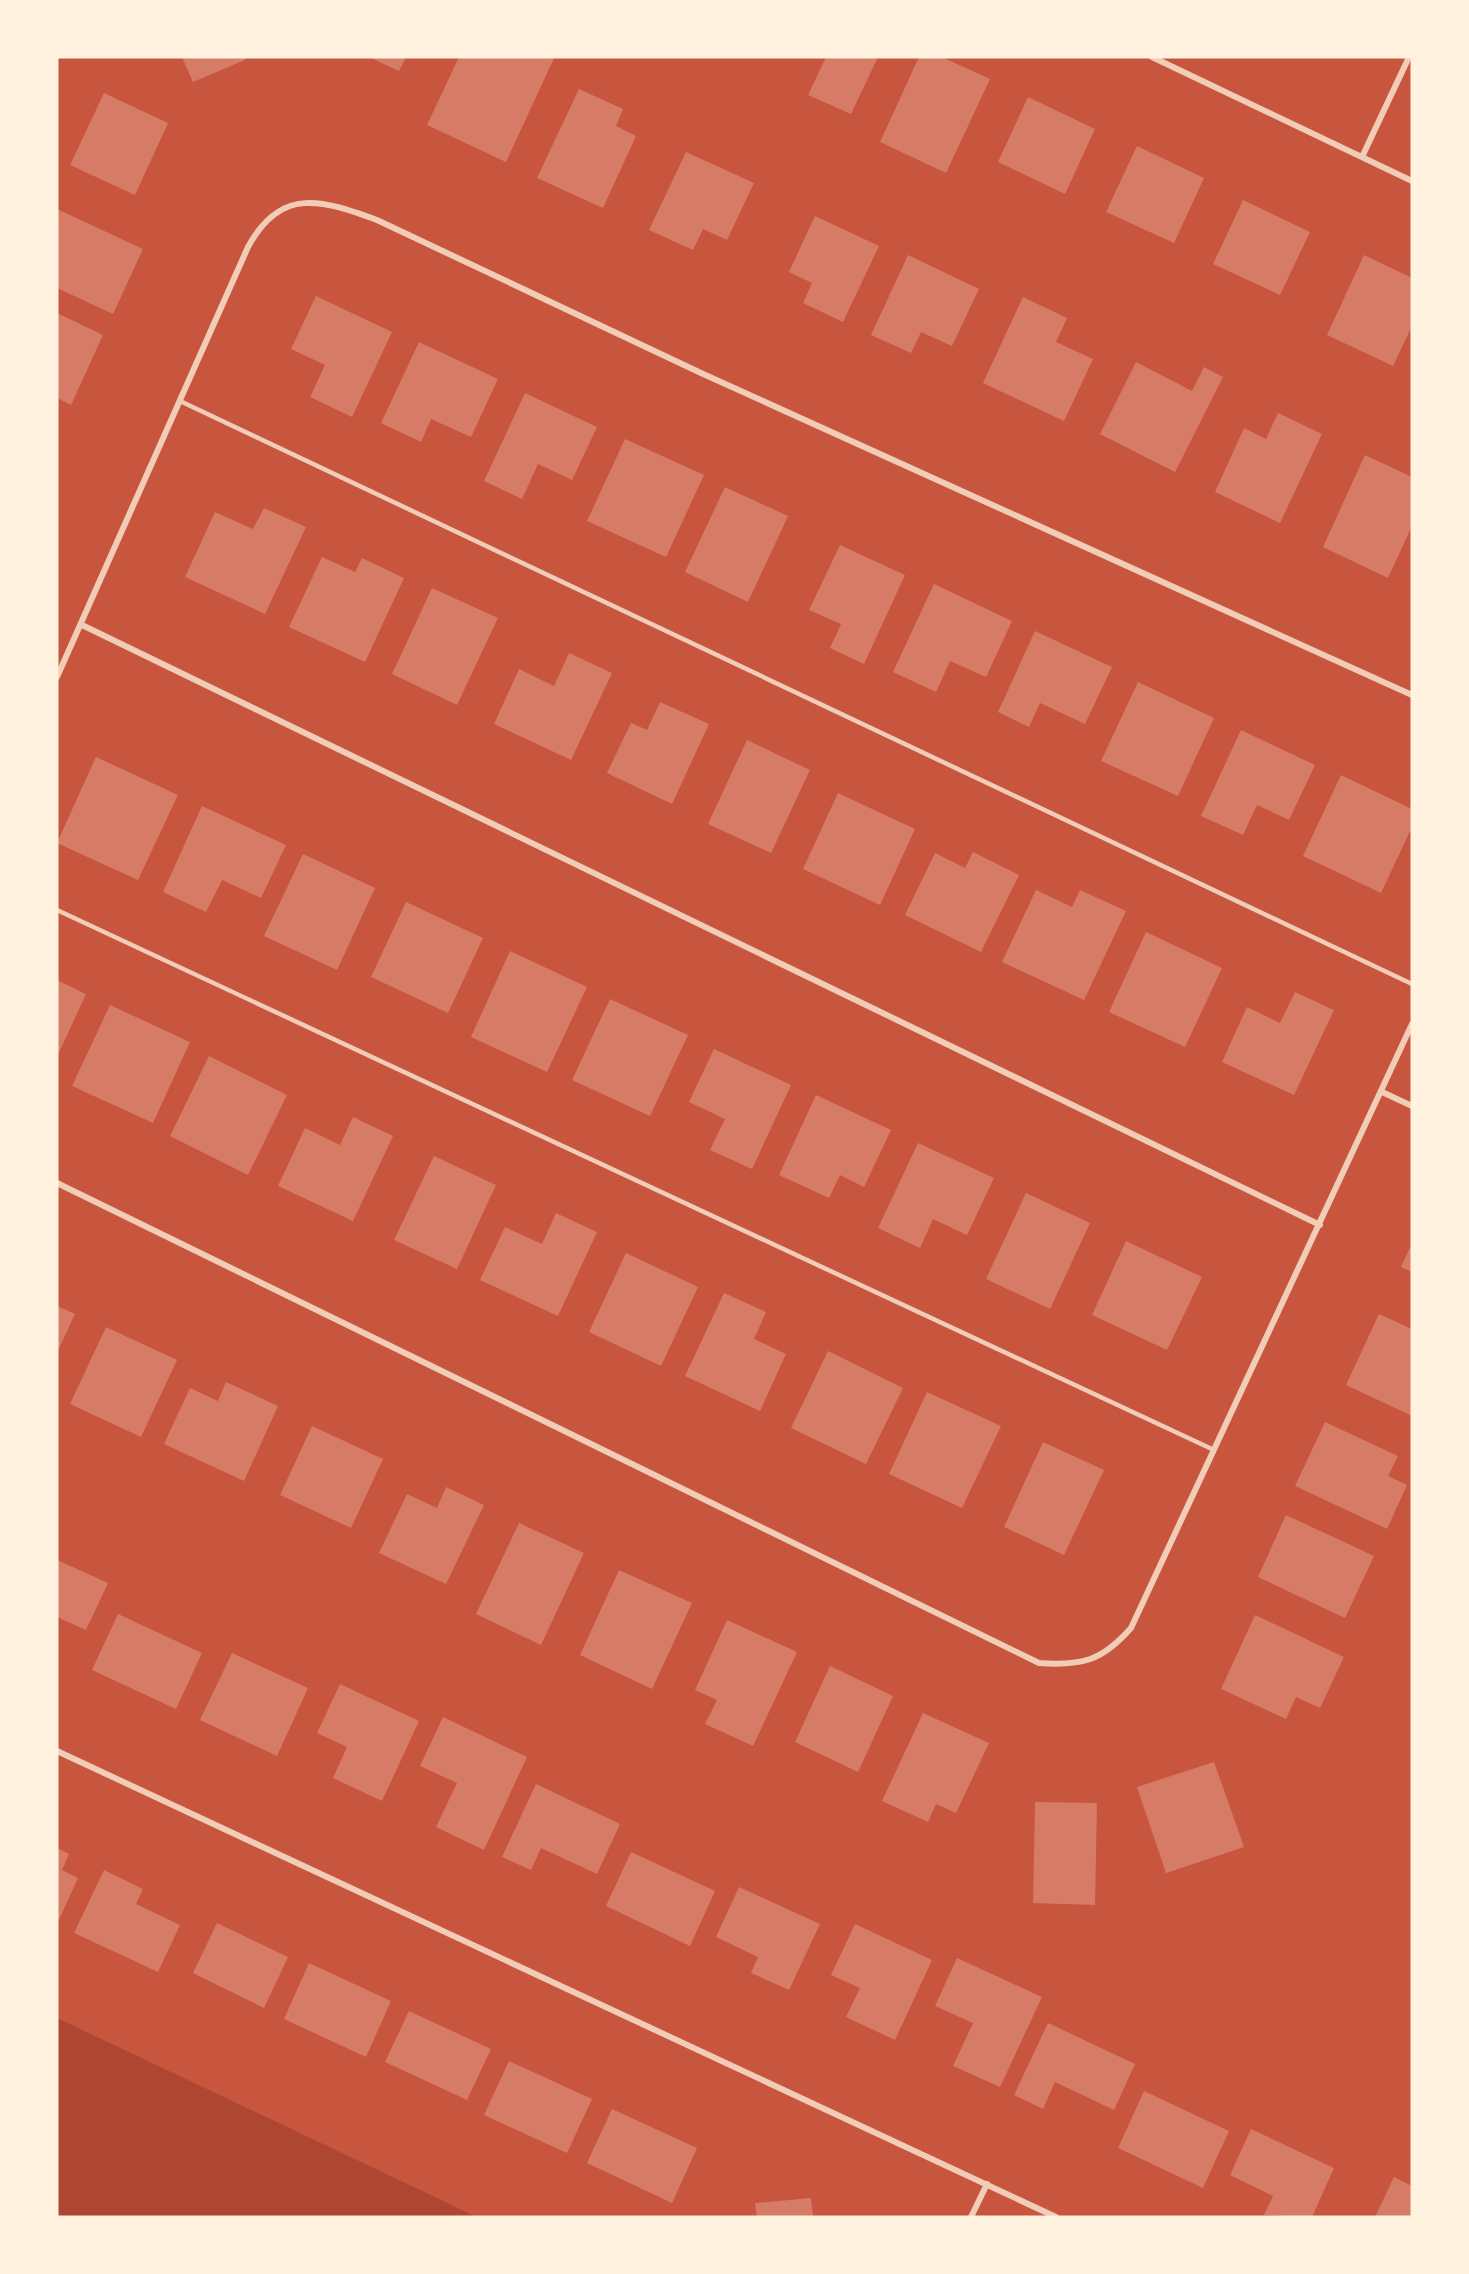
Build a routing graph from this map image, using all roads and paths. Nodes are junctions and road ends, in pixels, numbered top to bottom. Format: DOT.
graph roads {
  1 [pos="1152,57"];
  2 [pos="1409,57"];
  3 [pos="1362,157"];
  4 [pos="1412,181"];
  5 [pos="180,402"];
  6 [pos="82,625"];
  7 [pos="57,677"];
  8 [pos="1412,695"];
  9 [pos="57,910"];
  10 [pos="1412,984"];
  11 [pos="1412,1024"];
  12 [pos="1382,1092"];
  13 [pos="1412,1106"];
  14 [pos="57,1183"];
  15 [pos="1320,1225"];
  16 [pos="1214,1450"];
  17 [pos="57,1751"];
  18 [pos="987,2184"];
  19 [pos="971,2217"];
  20 [pos="1056,2217"];
  1 -- 3 [label="street"];
  2 -- 3 [label="street"];
  3 -- 4 [label="street"];
  5 -- 6 [label="street"];
  5 -- 8 [label="street"];
  5 -- 10 [label="lane"];
  6 -- 7 [label="street"];
  6 -- 15 [label="street"];
  9 -- 16 [label="lane"];
  11 -- 12 [label="street"];
  12 -- 13 [label="street"];
  12 -- 15 [label="street"];
  14 -- 16 [label="street"];
  15 -- 16 [label="street"];
  17 -- 18 [label="street"];
  18 -- 19 [label="street"];
  18 -- 20 [label="street"];
}
